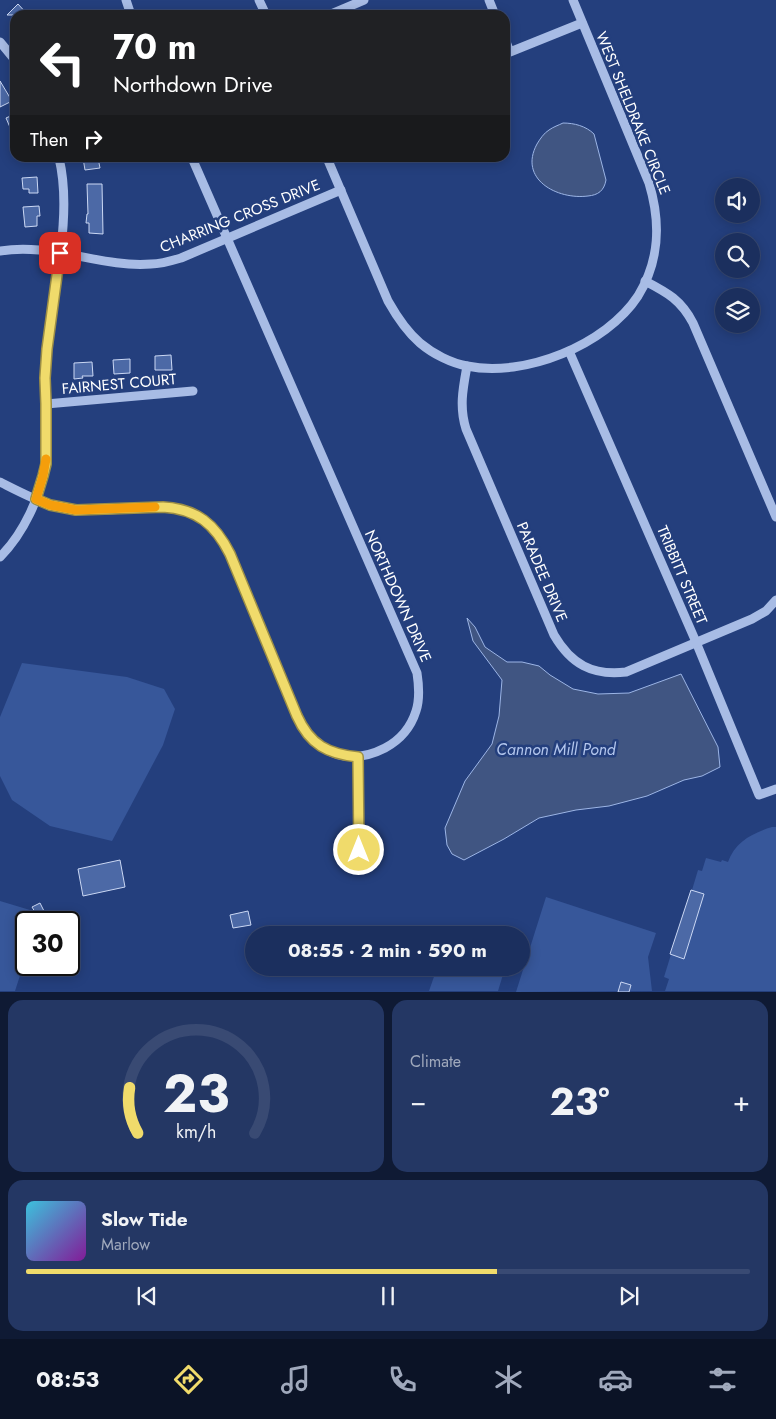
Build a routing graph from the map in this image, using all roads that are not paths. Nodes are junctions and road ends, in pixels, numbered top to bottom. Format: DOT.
graph roads {
  1 [pos="364,0"];
  2 [pos="573,0"];
  3 [pos="349,10"];
  4 [pos="582,23"];
  5 [pos="0,42"];
  6 [pos="510,52"];
  7 [pos="10,54"];
  8 [pos="60,162"];
  9 [pos="194,162"];
  10 [pos="329,162"];
  11 [pos="341,190"];
  12 [pos="227,238"];
  13 [pos="0,251"];
  14 [pos="60,253"];
  15 [pos="645,281"];
  16 [pos="569,351"];
  17 [pos="467,366"];
  18 [pos="193,391"];
  19 [pos="46,404"];
  20 [pos="0,482"];
  21 [pos="36,499"];
  22 [pos="776,517"];
  23 [pos="0,557"];
  24 [pos="776,600"];
  25 [pos="696,642"];
  26 [pos="358,757"];
  27 [pos="776,789"];
  28 [pos="359,850"];
  1 -- 3 [label="street"];
  2 -- 4 [label="street, WEST SHELDRAKE CIRCLE"];
  4 -- 6 [label="street"];
  4 -- 15 [label="street, WEST SHELDRAKE CIRCLE"];
  5 -- 7 [label="street"];
  8 -- 14 [label="street"];
  9 -- 12 [label="street, NORTHDOWN DRIVE"];
  10 -- 11 [label="street, WEST SHELDRAKE CIRCLE"];
  11 -- 12 [label="street, CHARRING CROSS DRIVE"];
  11 -- 17 [label="street, WEST SHELDRAKE CIRCLE"];
  12 -- 14 [label="street, CHARRING CROSS DRIVE"];
  12 -- 26 [label="street, NORTHDOWN DRIVE"];
  13 -- 14 [label="street, CHARRING CROSS DRIVE"];
  14 -- 19 [label="street"];
  15 -- 16 [label="street, WEST SHELDRAKE CIRCLE"];
  15 -- 22 [label="street"];
  16 -- 17 [label="street, WEST SHELDRAKE CIRCLE"];
  16 -- 25 [label="street, TRIBBITT STREET"];
  17 -- 25 [label="street, PARADEE DRIVE"];
  18 -- 19 [label="street, FAIRNEST COURT"];
  19 -- 21 [label="street"];
  20 -- 21 [label="street, NORTHDOWN DRIVE"];
  21 -- 23 [label="street"];
  21 -- 26 [label="street, NORTHDOWN DRIVE"];
  24 -- 25 [label="street, PARADEE DRIVE"];
  25 -- 27 [label="street, TRIBBITT STREET"];
  26 -- 28 [label="street"];
}
